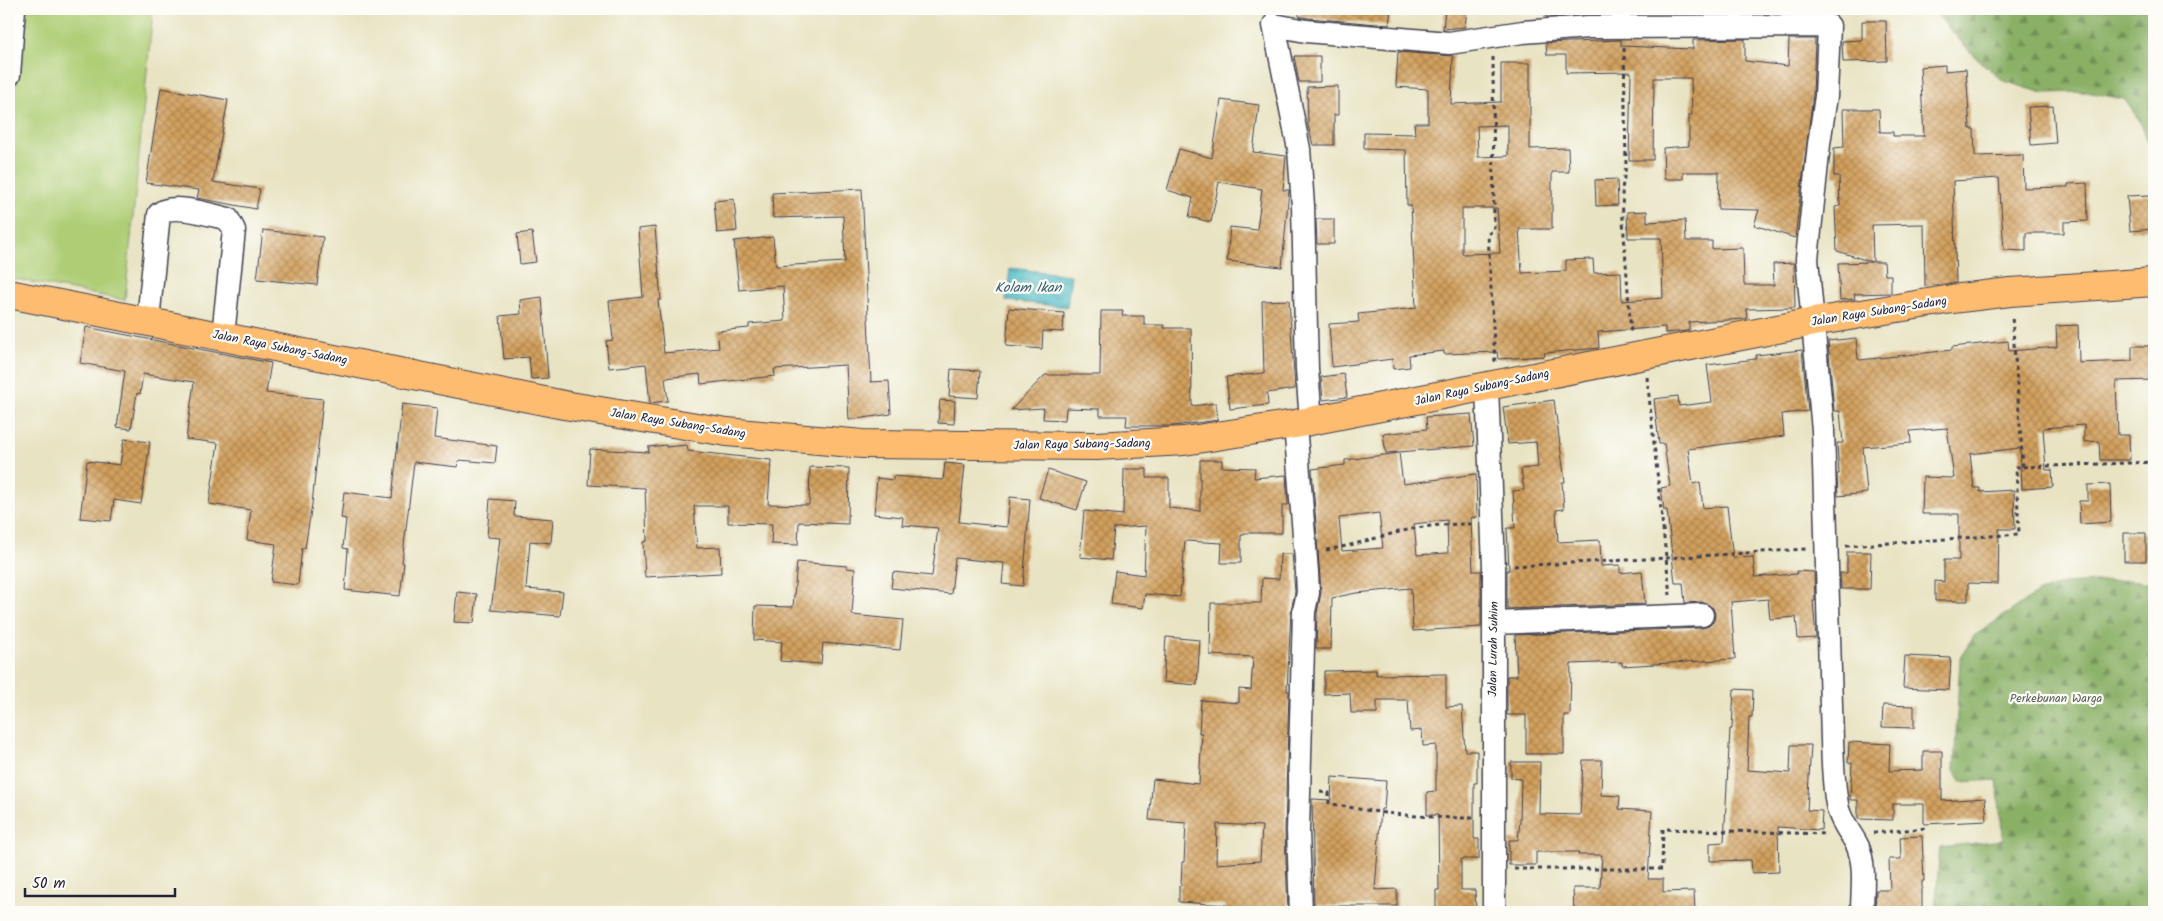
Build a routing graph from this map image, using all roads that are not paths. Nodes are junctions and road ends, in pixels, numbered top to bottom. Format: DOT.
graph roads {
  1 [pos="14,9"];
  2 [pos="1273,17"];
  3 [pos="1829,17"];
  4 [pos="9,75"];
  5 [pos="2154,282"];
  6 [pos="9,294"];
  7 [pos="148,320"];
  8 [pos="1812,322"];
  9 [pos="223,336"];
  10 [pos="1492,385"];
  11 [pos="1303,423"];
  12 [pos="1702,615"];
  13 [pos="1494,623"];
  14 [pos="1301,912"];
  15 [pos="1494,912"];
  16 [pos="1862,912"];
  1 -- 4 [label="street"];
  2 -- 3 [label="street"];
  2 -- 11 [label="street"];
  3 -- 8 [label="street"];
  5 -- 8 [label="main road, Jalan Raya Subang-Sadang"];
  6 -- 7 [label="main road, Jalan Raya Subang-Sadang"];
  7 -- 9 [label="main road, Jalan Raya Subang-Sadang"];
  7 -- 9 [label="street"];
  8 -- 10 [label="main road, Jalan Raya Subang-Sadang"];
  8 -- 16 [label="street"];
  9 -- 11 [label="main road, Jalan Raya Subang-Sadang"];
  10 -- 11 [label="main road, Jalan Raya Subang-Sadang"];
  10 -- 13 [label="street, Jalan Lurah Suhim"];
  11 -- 14 [label="street"];
  12 -- 13 [label="street"];
  13 -- 15 [label="street, Jalan Lurah Suhim"];
}
